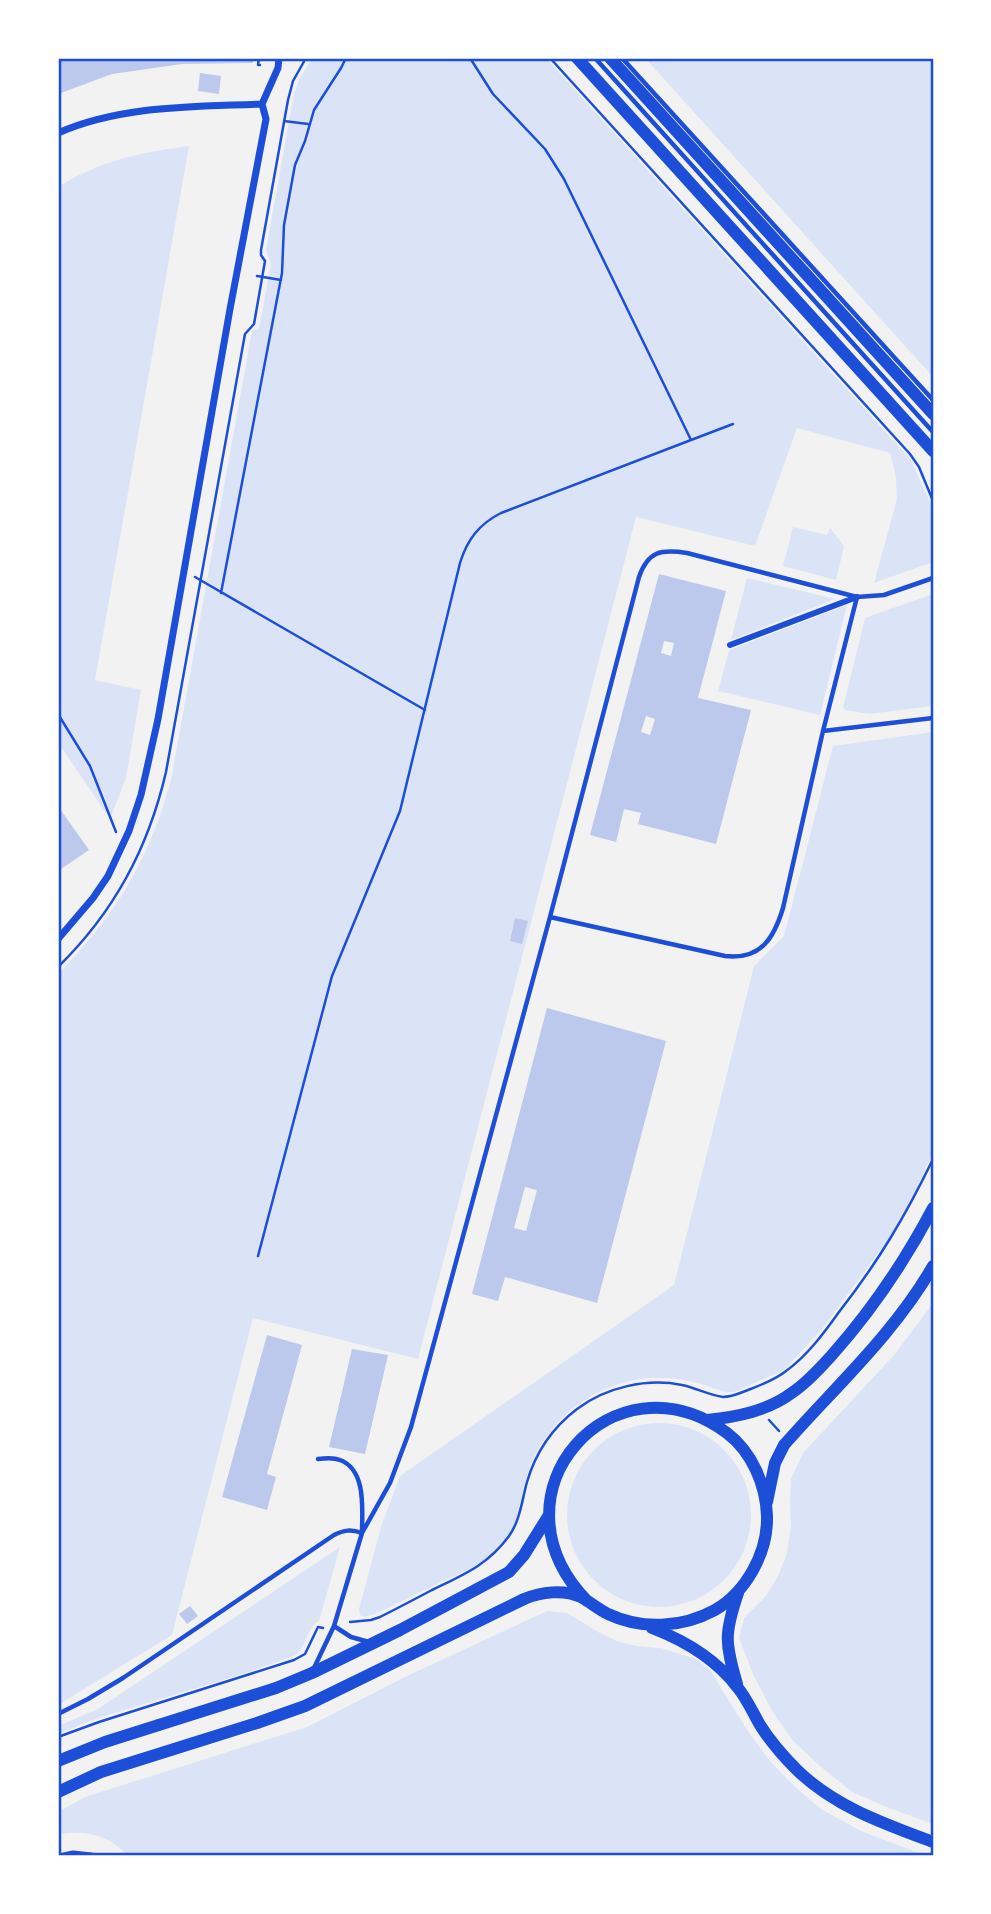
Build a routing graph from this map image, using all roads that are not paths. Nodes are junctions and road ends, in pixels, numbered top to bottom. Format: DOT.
graph roads {
  1 [pos="282,58"];
  2 [pos="576,58"];
  3 [pos="595,58"];
  4 [pos="610,58"];
  5 [pos="622,58"];
  6 [pos="262,104"];
  7 [pos="58,133"];
  8 [pos="857,340"];
  9 [pos="885,371"];
  10 [pos="933,400"];
  11 [pos="933,414"];
  12 [pos="933,432"];
  13 [pos="933,451"];
  14 [pos="933,578"];
  15 [pos="857,597"];
  16 [pos="730,645"];
  17 [pos="933,718"];
  18 [pos="823,731"];
  19 [pos="550,917"];
  20 [pos="58,939"];
  21 [pos="933,1208"];
  22 [pos="933,1266"];
  23 [pos="707,1420"];
  24 [pos="317,1459"];
  25 [pos="766,1506"];
  26 [pos="549,1515"];
  27 [pos="362,1533"];
  28 [pos="738,1591"];
  29 [pos="587,1601"];
  30 [pos="641,1625"];
  31 [pos="334,1626"];
  32 [pos="373,1643"];
  33 [pos="312,1673"];
  34 [pos="738,1687"];
  35 [pos="58,1714"];
  36 [pos="58,1761"];
  37 [pos="58,1792"];
  38 [pos="933,1842"];
  39 [pos="64,1856"];
  40 [pos="91,1856"];
  1 -- 6 [label="street"];
  2 -- 8 [label="street"];
  3 -- 8 [label="lane"];
  4 -- 8 [label="street"];
  5 -- 8 [label="lane"];
  6 -- 7 [label="street"];
  6 -- 20 [label="street"];
  8 -- 9 [label="street"];
  8 -- 9 [label="street"];
  9 -- 10 [label="lane"];
  9 -- 11 [label="street"];
  9 -- 12 [label="lane"];
  9 -- 13 [label="street"];
  14 -- 15 [label="lane"];
  15 -- 16 [label="street"];
  15 -- 18 [label="lane"];
  15 -- 19 [label="lane"];
  17 -- 18 [label="lane"];
  18 -- 19 [label="lane"];
  19 -- 27 [label="lane"];
  21 -- 23 [label="street"];
  22 -- 25 [label="street"];
  23 -- 25 [label="street"];
  23 -- 26 [label="street"];
  24 -- 27 [label="lane"];
  25 -- 28 [label="street"];
  26 -- 29 [label="street"];
  26 -- 32 [label="street"];
  27 -- 31 [label="lane"];
  27 -- 35 [label="lane"];
  28 -- 30 [label="street"];
  28 -- 34 [label="street"];
  29 -- 30 [label="street"];
  29 -- 37 [label="street"];
  30 -- 34 [label="street"];
  31 -- 32 [label="lane"];
  31 -- 33 [label="lane"];
  32 -- 33 [label="street"];
  33 -- 36 [label="street"];
  34 -- 38 [label="street"];
  39 -- 40 [label="street"];
}
